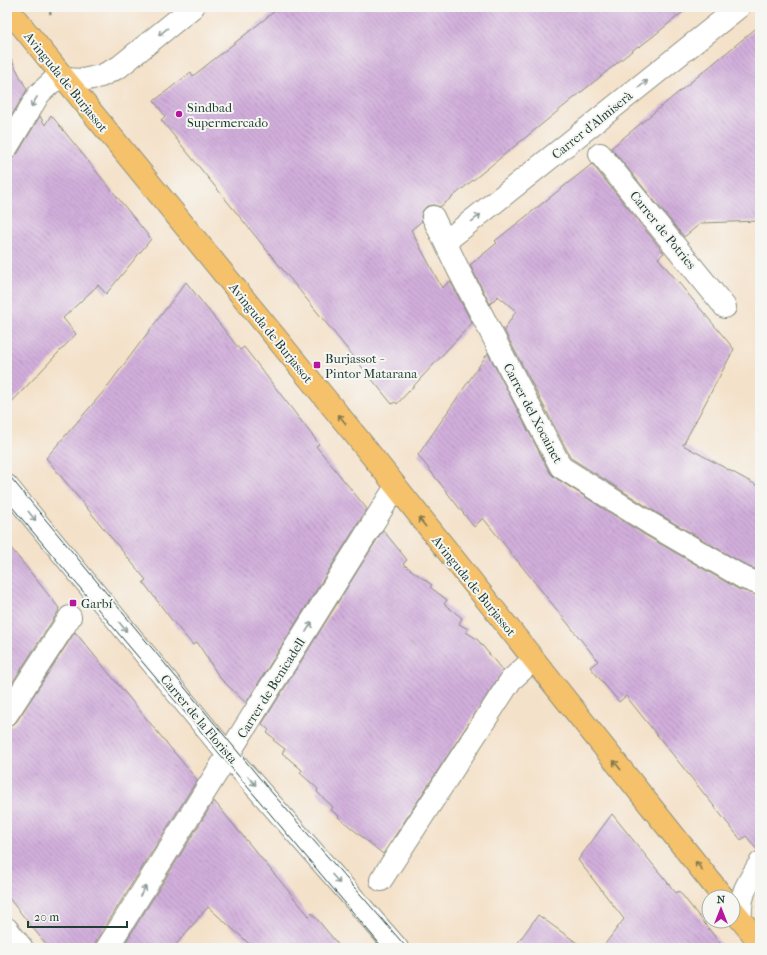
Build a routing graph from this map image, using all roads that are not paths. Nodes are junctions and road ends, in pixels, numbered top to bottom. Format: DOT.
graph roads {
  1 [pos="193,7"];
  2 [pos="739,7"];
  3 [pos="7,8"];
  4 [pos="63,79"];
  5 [pos="7,147"];
  6 [pos="600,154"];
  7 [pos="433,217"];
  8 [pos="445,242"];
  9 [pos="725,307"];
  10 [pos="7,486"];
  11 [pos="395,488"];
  12 [pos="760,584"];
  13 [pos="70,617"];
  14 [pos="534,660"];
  15 [pos="7,714"];
  16 [pos="228,755"];
  17 [pos="760,863"];
  18 [pos="381,880"];
  19 [pos="717,889"];
  20 [pos="741,897"];
  21 [pos="741,920"];
  22 [pos="7,929"];
  23 [pos="760,943"];
  24 [pos="22,948"];
  25 [pos="107,948"];
  26 [pos="397,948"];
  1 -- 4 [label="street, one-way"];
  8 -- 2 [label="street, Carrer d'Almiserà, one-way"];
  3 -- 4 [label="main road, Avinguda de Burjassot"];
  4 -- 5 [label="street, one-way"];
  11 -- 4 [label="main road, Avinguda de Burjassot, one-way"];
  6 -- 9 [label="street, Carrer de Potries"];
  7 -- 8 [label="street, Carrer del Xocainet"];
  8 -- 12 [label="street, Carrer del Xocainet"];
  10 -- 16 [label="street, Carrer de la Florista, one-way"];
  14 -- 11 [label="main road, Avinguda de Burjassot, one-way"];
  16 -- 11 [label="street, Carrer de Benicadell, one-way"];
  13 -- 15 [label="street"];
  14 -- 18 [label="street"];
  19 -- 14 [label="main road, Avinguda de Burjassot, one-way"];
  25 -- 16 [label="street, Carrer de Benicadell, one-way"];
  16 -- 26 [label="street, Carrer de la Florista, one-way"];
  17 -- 20 [label="street"];
  21 -- 23 [label="main road"];
  22 -- 24 [label="street"];
}
